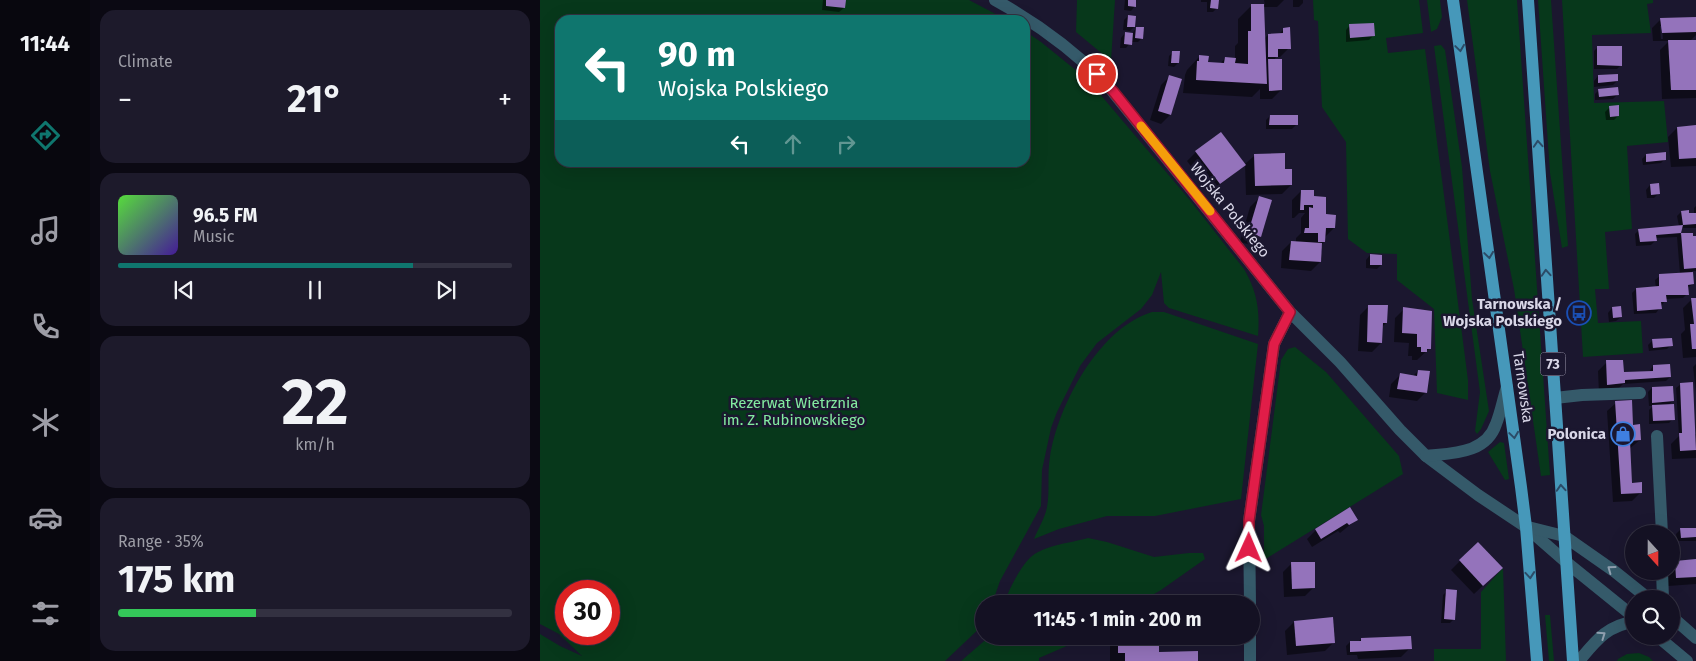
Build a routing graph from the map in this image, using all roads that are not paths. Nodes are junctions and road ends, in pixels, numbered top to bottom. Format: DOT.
graph roads {
  1 [pos="995,0"];
  2 [pos="1453,0"];
  3 [pos="1528,0"];
  4 [pos="1020,15"];
  5 [pos="1030,21"];
  6 [pos="1290,312"];
  7 [pos="1507,387"];
  8 [pos="1640,393"];
  9 [pos="1555,398"];
  10 [pos="1658,436"];
  11 [pos="1426,456"];
  12 [pos="1662,525"];
  13 [pos="1526,526"];
  14 [pos="1564,536"];
  15 [pos="1566,562"];
  16 [pos="1638,590"];
  17 [pos="1250,595"];
  18 [pos="1625,610"];
  19 [pos="1625,623"];
  20 [pos="1680,624"];
  21 [pos="1696,638"];
  22 [pos="1250,645"];
  23 [pos="1668,645"];
  24 [pos="1250,661"];
  25 [pos="1536,661"];
  26 [pos="1573,661"];
  27 [pos="1579,661"];
  28 [pos="1687,661"];
  1 -- 4 [label="street, Wojska Polskiego"];
  2 -- 7 [label="main road, Tarnowska, one-way"];
  9 -- 3 [label="main road, Tarnowska / 73, one-way"];
  5 -- 6 [label="street, Wojska Polskiego"];
  6 -- 11 [label="street, Wojska Polskiego"];
  6 -- 17 [label="street"];
  7 -- 11 [label="street"];
  7 -- 13 [label="main road, Tarnowska, one-way"];
  8 -- 9 [label="street"];
  14 -- 9 [label="main road, Tarnowska / 73, one-way"];
  10 -- 12 [label="street"];
  11 -- 13 [label="street, Wojska Polskiego"];
  13 -- 14 [label="street, Wojska Polskiego"];
  13 -- 15 [label="street, Wojska Polskiego"];
  13 -- 25 [label="main road, Tarnowska, one-way"];
  14 -- 15 [label="main road, Tarnowska / 73"];
  16 -- 14 [label="street, Wojska Polskiego, one-way"];
  15 -- 18 [label="street, Wojska Polskiego"];
  15 -- 26 [label="main road, Tarnowska / 73"];
  27 -- 19 [label="street, one-way"];
  20 -- 21 [label="street"];
  22 -- 24 [label="street"];
  23 -- 28 [label="street"];
}
